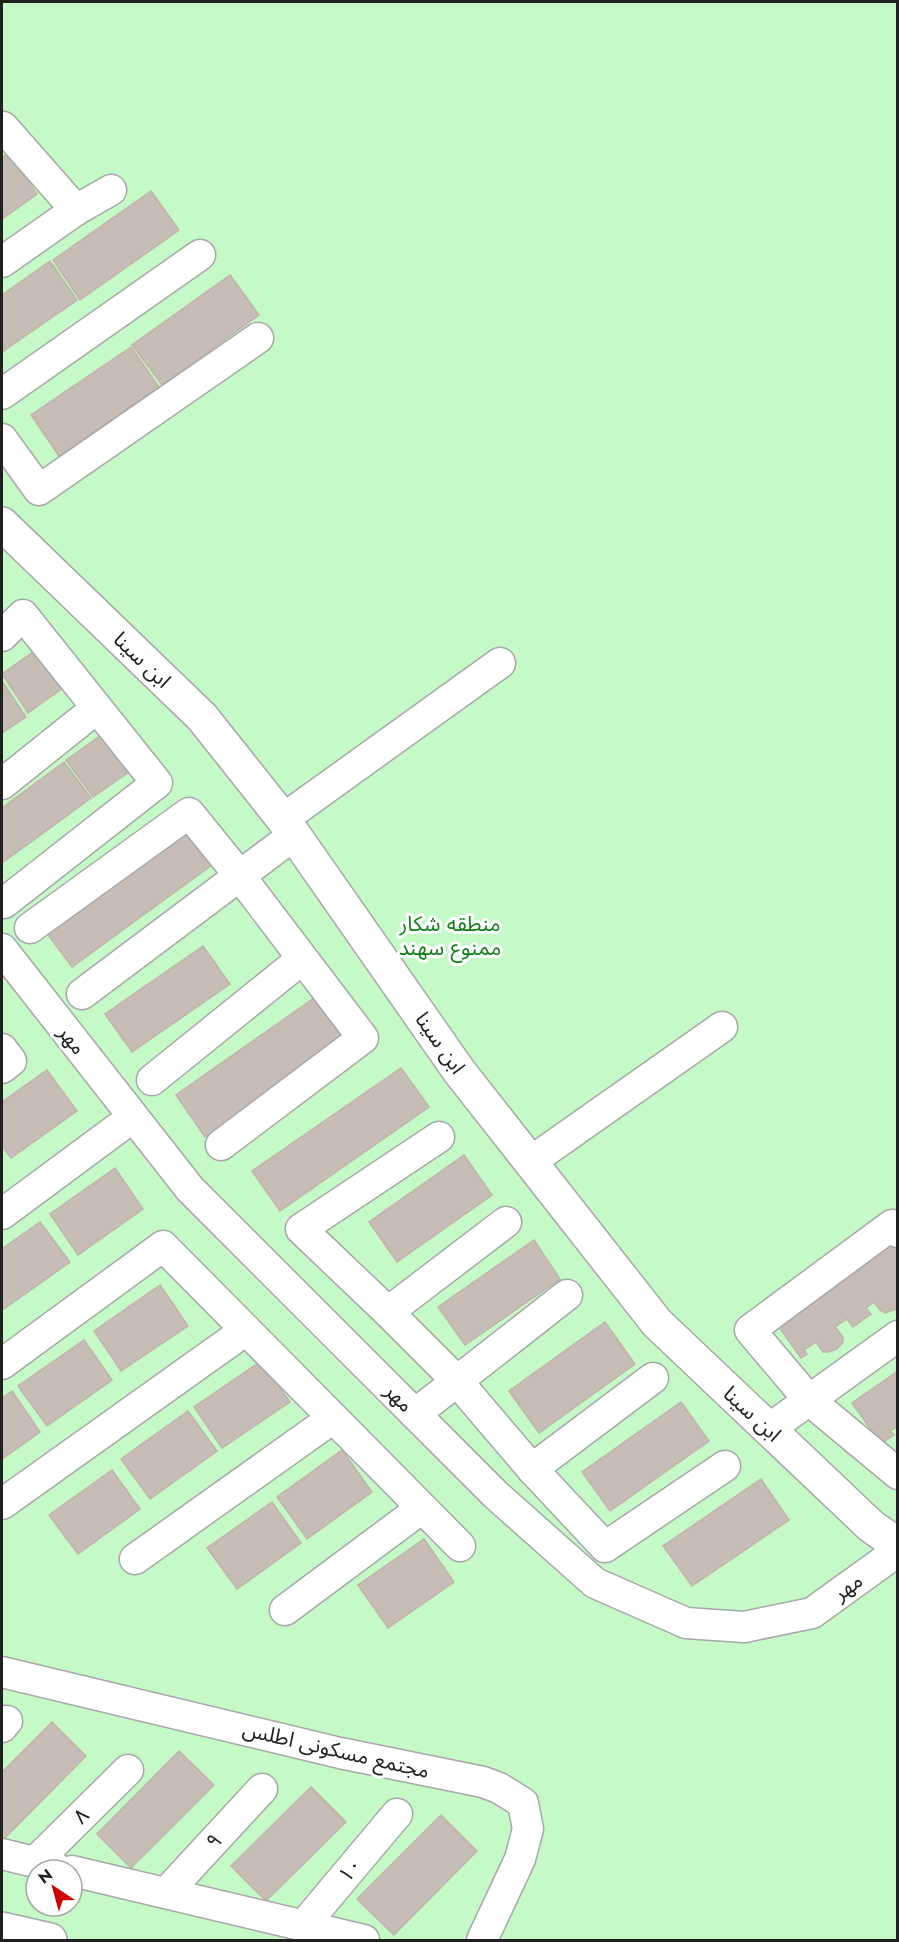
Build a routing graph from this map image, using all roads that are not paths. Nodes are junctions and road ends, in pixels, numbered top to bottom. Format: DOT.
graph roads {
  1 [pos="2,128"];
  2 [pos="111,190"];
  3 [pos="76,210"];
  4 [pos="200,255"];
  5 [pos="2,262"];
  6 [pos="258,338"];
  7 [pos="2,394"];
  8 [pos="2,439"];
  9 [pos="2,524"];
  10 [pos="2,636"];
  11 [pos="500,663"];
  12 [pos="97,708"];
  13 [pos="2,784"];
  14 [pos="288,827"];
  15 [pos="240,876"];
  16 [pos="2,901"];
  17 [pos="30,928"];
  18 [pos="2,949"];
  19 [pos="302,959"];
  20 [pos="81,994"];
  21 [pos="722,1027"];
  22 [pos="2,1049"];
  23 [pos="2,1068"];
  24 [pos="152,1080"];
  25 [pos="133,1117"];
  26 [pos="439,1137"];
  27 [pos="221,1145"];
  28 [pos="530,1162"];
  29 [pos="2,1214"];
  30 [pos="506,1222"];
  31 [pos="897,1232"];
  32 [pos="567,1295"];
  33 [pos="388,1312"];
  34 [pos="246,1330"];
  35 [pos="897,1336"];
  36 [pos="2,1364"];
  37 [pos="652,1378"];
  38 [pos="458,1381"];
  39 [pos="809,1400"];
  40 [pos="415,1414"];
  41 [pos="333,1418"];
  42 [pos="768,1429"];
  43 [pos="725,1466"];
  44 [pos="532,1469"];
  45 [pos="897,1474"];
  46 [pos="2,1503"];
  47 [pos="422,1508"];
  48 [pos="897,1545"];
  49 [pos="460,1546"];
  50 [pos="897,1551"];
  51 [pos="135,1558"];
  52 [pos="285,1610"];
  53 [pos="2,1672"];
  54 [pos="128,1770"];
  55 [pos="262,1789"];
  56 [pos="397,1814"];
  57 [pos="2,1854"];
  58 [pos="39,1858"];
  59 [pos="24,1859"];
  60 [pos="84,1873"];
  61 [pos="166,1893"];
  62 [pos="303,1926"];
  63 [pos="2,1929"];
  64 [pos="50,1941"];
  65 [pos="364,1941"];
  66 [pos="482,1941"];
  1 -- 3 [label="street"];
  2 -- 3 [label="street"];
  3 -- 5 [label="street"];
  4 -- 7 [label="street"];
  6 -- 8 [label="street"];
  9 -- 14 [label="street, ابن سینا"];
  10 -- 12 [label="street"];
  11 -- 14 [label="street"];
  12 -- 13 [label="street"];
  12 -- 16 [label="street"];
  14 -- 15 [label="street"];
  14 -- 28 [label="street, ابن سینا"];
  15 -- 17 [label="street"];
  15 -- 19 [label="street"];
  15 -- 20 [label="street"];
  18 -- 25 [label="street, مهر"];
  19 -- 24 [label="street"];
  19 -- 27 [label="street"];
  21 -- 28 [label="street"];
  22 -- 23 [label="street"];
  25 -- 29 [label="street"];
  25 -- 40 [label="street, مهر"];
  26 -- 33 [label="street"];
  28 -- 42 [label="street, ابن سینا"];
  30 -- 33 [label="street"];
  31 -- 39 [label="street"];
  32 -- 38 [label="street"];
  33 -- 38 [label="street"];
  34 -- 36 [label="street"];
  34 -- 41 [label="street"];
  34 -- 46 [label="street"];
  35 -- 39 [label="street"];
  37 -- 44 [label="street"];
  38 -- 40 [label="street"];
  38 -- 44 [label="street"];
  39 -- 42 [label="street"];
  39 -- 45 [label="street"];
  40 -- 50 [label="street, مهر"];
  41 -- 47 [label="street"];
  41 -- 51 [label="street"];
  42 -- 48 [label="street, ابن سینا"];
  43 -- 44 [label="street"];
  47 -- 49 [label="street"];
  47 -- 52 [label="street"];
  53 -- 66 [label="street, مجتمع مسکونی اطلس"];
  54 -- 58 [label="street, ۸"];
  55 -- 61 [label="street, ۹"];
  56 -- 62 [label="street, ۱۰"];
  57 -- 59 [label="street"];
  60 -- 61 [label="street"];
  61 -- 62 [label="street"];
  62 -- 65 [label="street"];
  63 -- 64 [label="street"];
}
